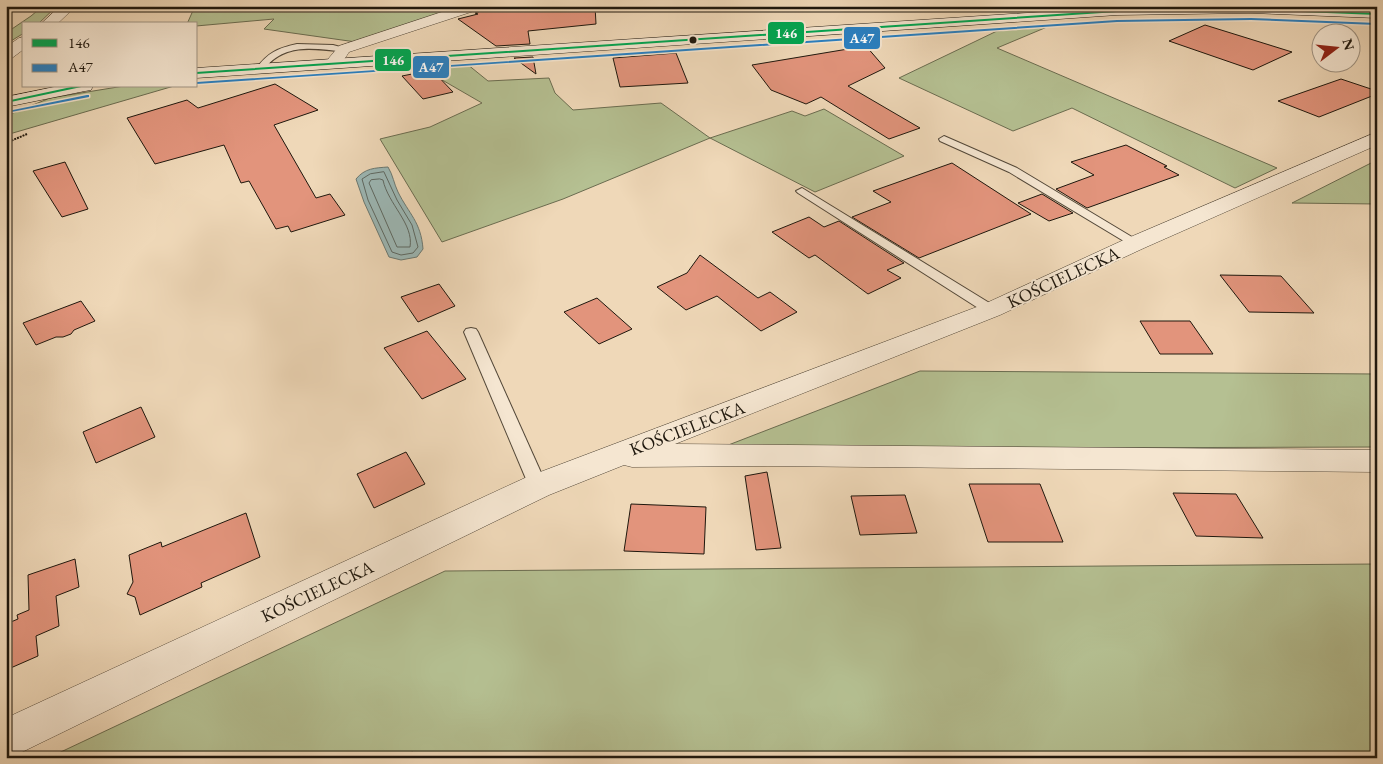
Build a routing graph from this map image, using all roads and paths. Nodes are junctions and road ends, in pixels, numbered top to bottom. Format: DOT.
graph roads {
  1 [pos="69,6"];
  2 [pos="475,6"];
  3 [pos="1377,14"];
  4 [pos="50,22"];
  5 [pos="22,43"];
  6 [pos="344,49"];
  7 [pos="6,55"];
  8 [pos="332,64"];
  9 [pos="260,69"];
  10 [pos="198,73"];
  11 [pos="44,88"];
  12 [pos="75,88"];
  13 [pos="6,93"];
  14 [pos="6,102"];
  15 [pos="27,134"];
  16 [pos="1377,138"];
  17 [pos="944,139"];
  18 [pos="6,143"];
  19 [pos="802,191"];
  20 [pos="1136,244"];
  21 [pos="991,310"];
  22 [pos="471,332"];
  23 [pos="616,456"];
  24 [pos="1377,461"];
  25 [pos="538,486"];
  26 [pos="6,739"];
  1 -- 4 [label="street"];
  2 -- 6 [label="street"];
  3 -- 8 [label="street"];
  5 -- 7 [label="street"];
  6 -- 8 [label="street"];
  6 -- 9 [label="lane"];
  8 -- 9 [label="street"];
  9 -- 10 [label="street"];
  11 -- 13 [label="street"];
  12 -- 14 [label="street"];
  15 -- 18 [label="path"];
  16 -- 20 [label="street, KOŚCIELECKA"];
  17 -- 20 [label="lane"];
  19 -- 21 [label="lane"];
  20 -- 21 [label="street, KOŚCIELECKA"];
  21 -- 23 [label="street, KOŚCIELECKA"];
  22 -- 25 [label="lane"];
  23 -- 24 [label="street"];
  23 -- 25 [label="street, KOŚCIELECKA"];
  25 -- 26 [label="street, KOŚCIELECKA"];
}
